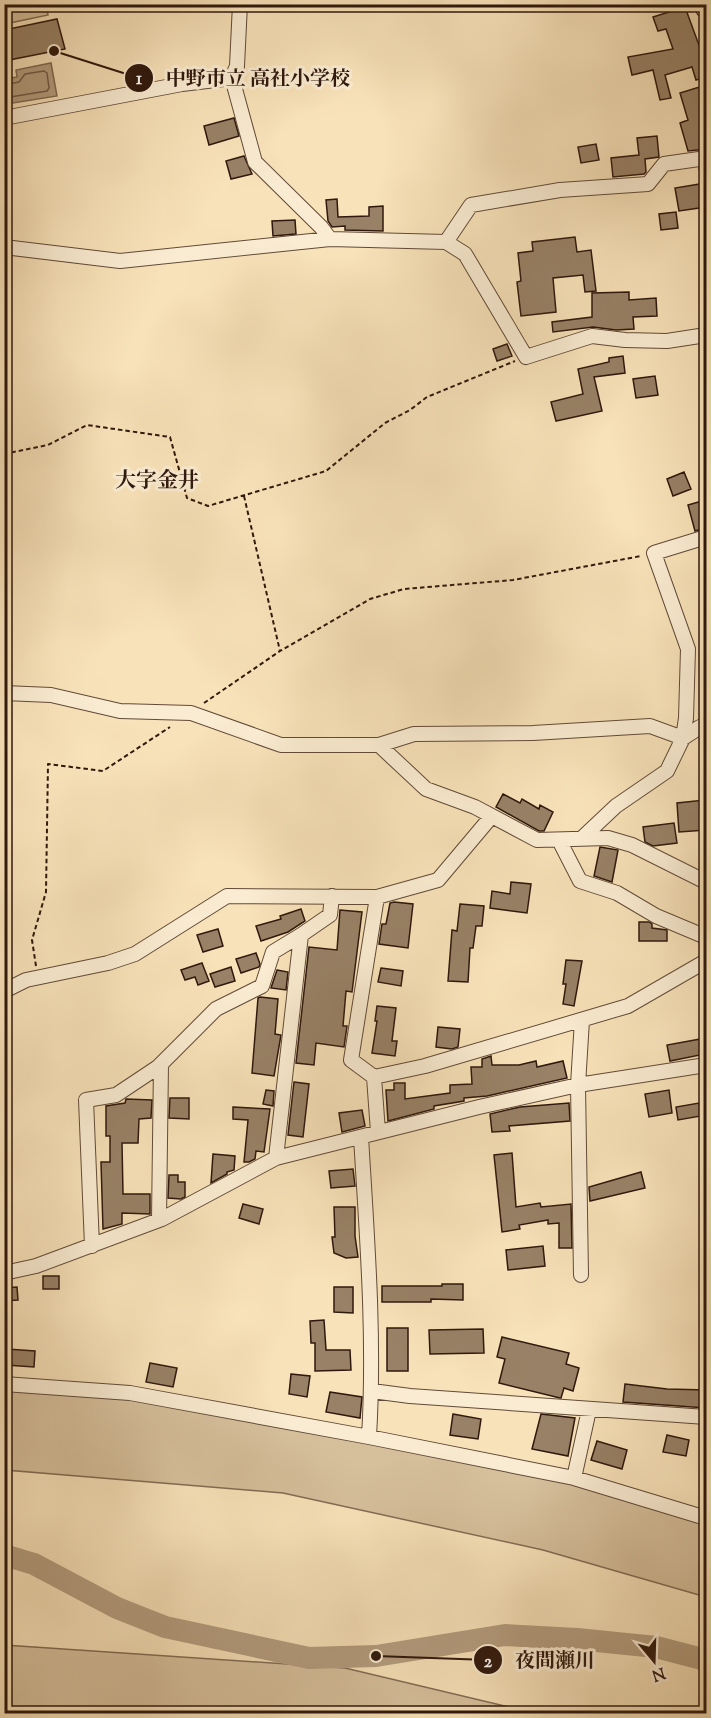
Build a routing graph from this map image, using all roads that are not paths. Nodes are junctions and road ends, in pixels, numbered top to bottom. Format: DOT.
graph roads {
  1 [pos="240,4"];
  2 [pos="232,78"];
  3 [pos="4,118"];
  4 [pos="706,158"];
  5 [pos="330,239"];
  6 [pos="446,242"];
  7 [pos="4,247"];
  8 [pos="706,335"];
  9 [pos="706,537"];
  10 [pos="4,693"];
  11 [pos="706,725"];
  12 [pos="683,738"];
  13 [pos="379,745"];
  14 [pos="491,817"];
  15 [pos="582,838"];
  16 [pos="559,840"];
  17 [pos="706,882"];
  18 [pos="332,896"];
  19 [pos="376,897"];
  20 [pos="301,935"];
  21 [pos="706,937"];
  22 [pos="706,961"];
  23 [pos="4,991"];
  24 [pos="582,1020"];
  25 [pos="161,1064"];
  26 [pos="706,1065"];
  27 [pos="374,1077"];
  28 [pos="578,1085"];
  29 [pos="378,1132"];
  30 [pos="361,1137"];
  31 [pos="276,1158"];
  32 [pos="159,1220"];
  33 [pos="92,1246"];
  34 [pos="4,1273"];
  35 [pos="581,1275"];
  36 [pos="4,1384"];
  37 [pos="372,1391"];
  38 [pos="589,1410"];
  39 [pos="706,1418"];
  40 [pos="369,1437"];
  41 [pos="573,1478"];
  42 [pos="706,1518"];
  1 -- 2 [label="street"];
  2 -- 3 [label="street"];
  2 -- 5 [label="street"];
  4 -- 6 [label="street"];
  5 -- 6 [label="street"];
  5 -- 7 [label="street"];
  6 -- 8 [label="street"];
  9 -- 12 [label="street"];
  10 -- 13 [label="street"];
  11 -- 12 [label="street"];
  12 -- 13 [label="street"];
  12 -- 15 [label="street"];
  13 -- 14 [label="street"];
  14 -- 16 [label="street"];
  14 -- 19 [label="street"];
  15 -- 16 [label="street"];
  15 -- 17 [label="street"];
  16 -- 21 [label="street"];
  18 -- 19 [label="street"];
  18 -- 20 [label="street"];
  18 -- 23 [label="street"];
  19 -- 27 [label="street"];
  20 -- 25 [label="street"];
  20 -- 31 [label="street"];
  22 -- 24 [label="street"];
  24 -- 27 [label="street"];
  24 -- 28 [label="street"];
  25 -- 32 [label="street"];
  25 -- 33 [label="street"];
  26 -- 28 [label="street"];
  27 -- 29 [label="street"];
  28 -- 29 [label="street"];
  28 -- 35 [label="street"];
  29 -- 30 [label="street"];
  30 -- 31 [label="street"];
  30 -- 37 [label="street"];
  31 -- 32 [label="street"];
  32 -- 33 [label="street"];
  33 -- 34 [label="street"];
  36 -- 40 [label="street"];
  37 -- 38 [label="street"];
  37 -- 40 [label="street"];
  38 -- 39 [label="street"];
  38 -- 41 [label="street"];
  40 -- 41 [label="street"];
  41 -- 42 [label="street"];
}
